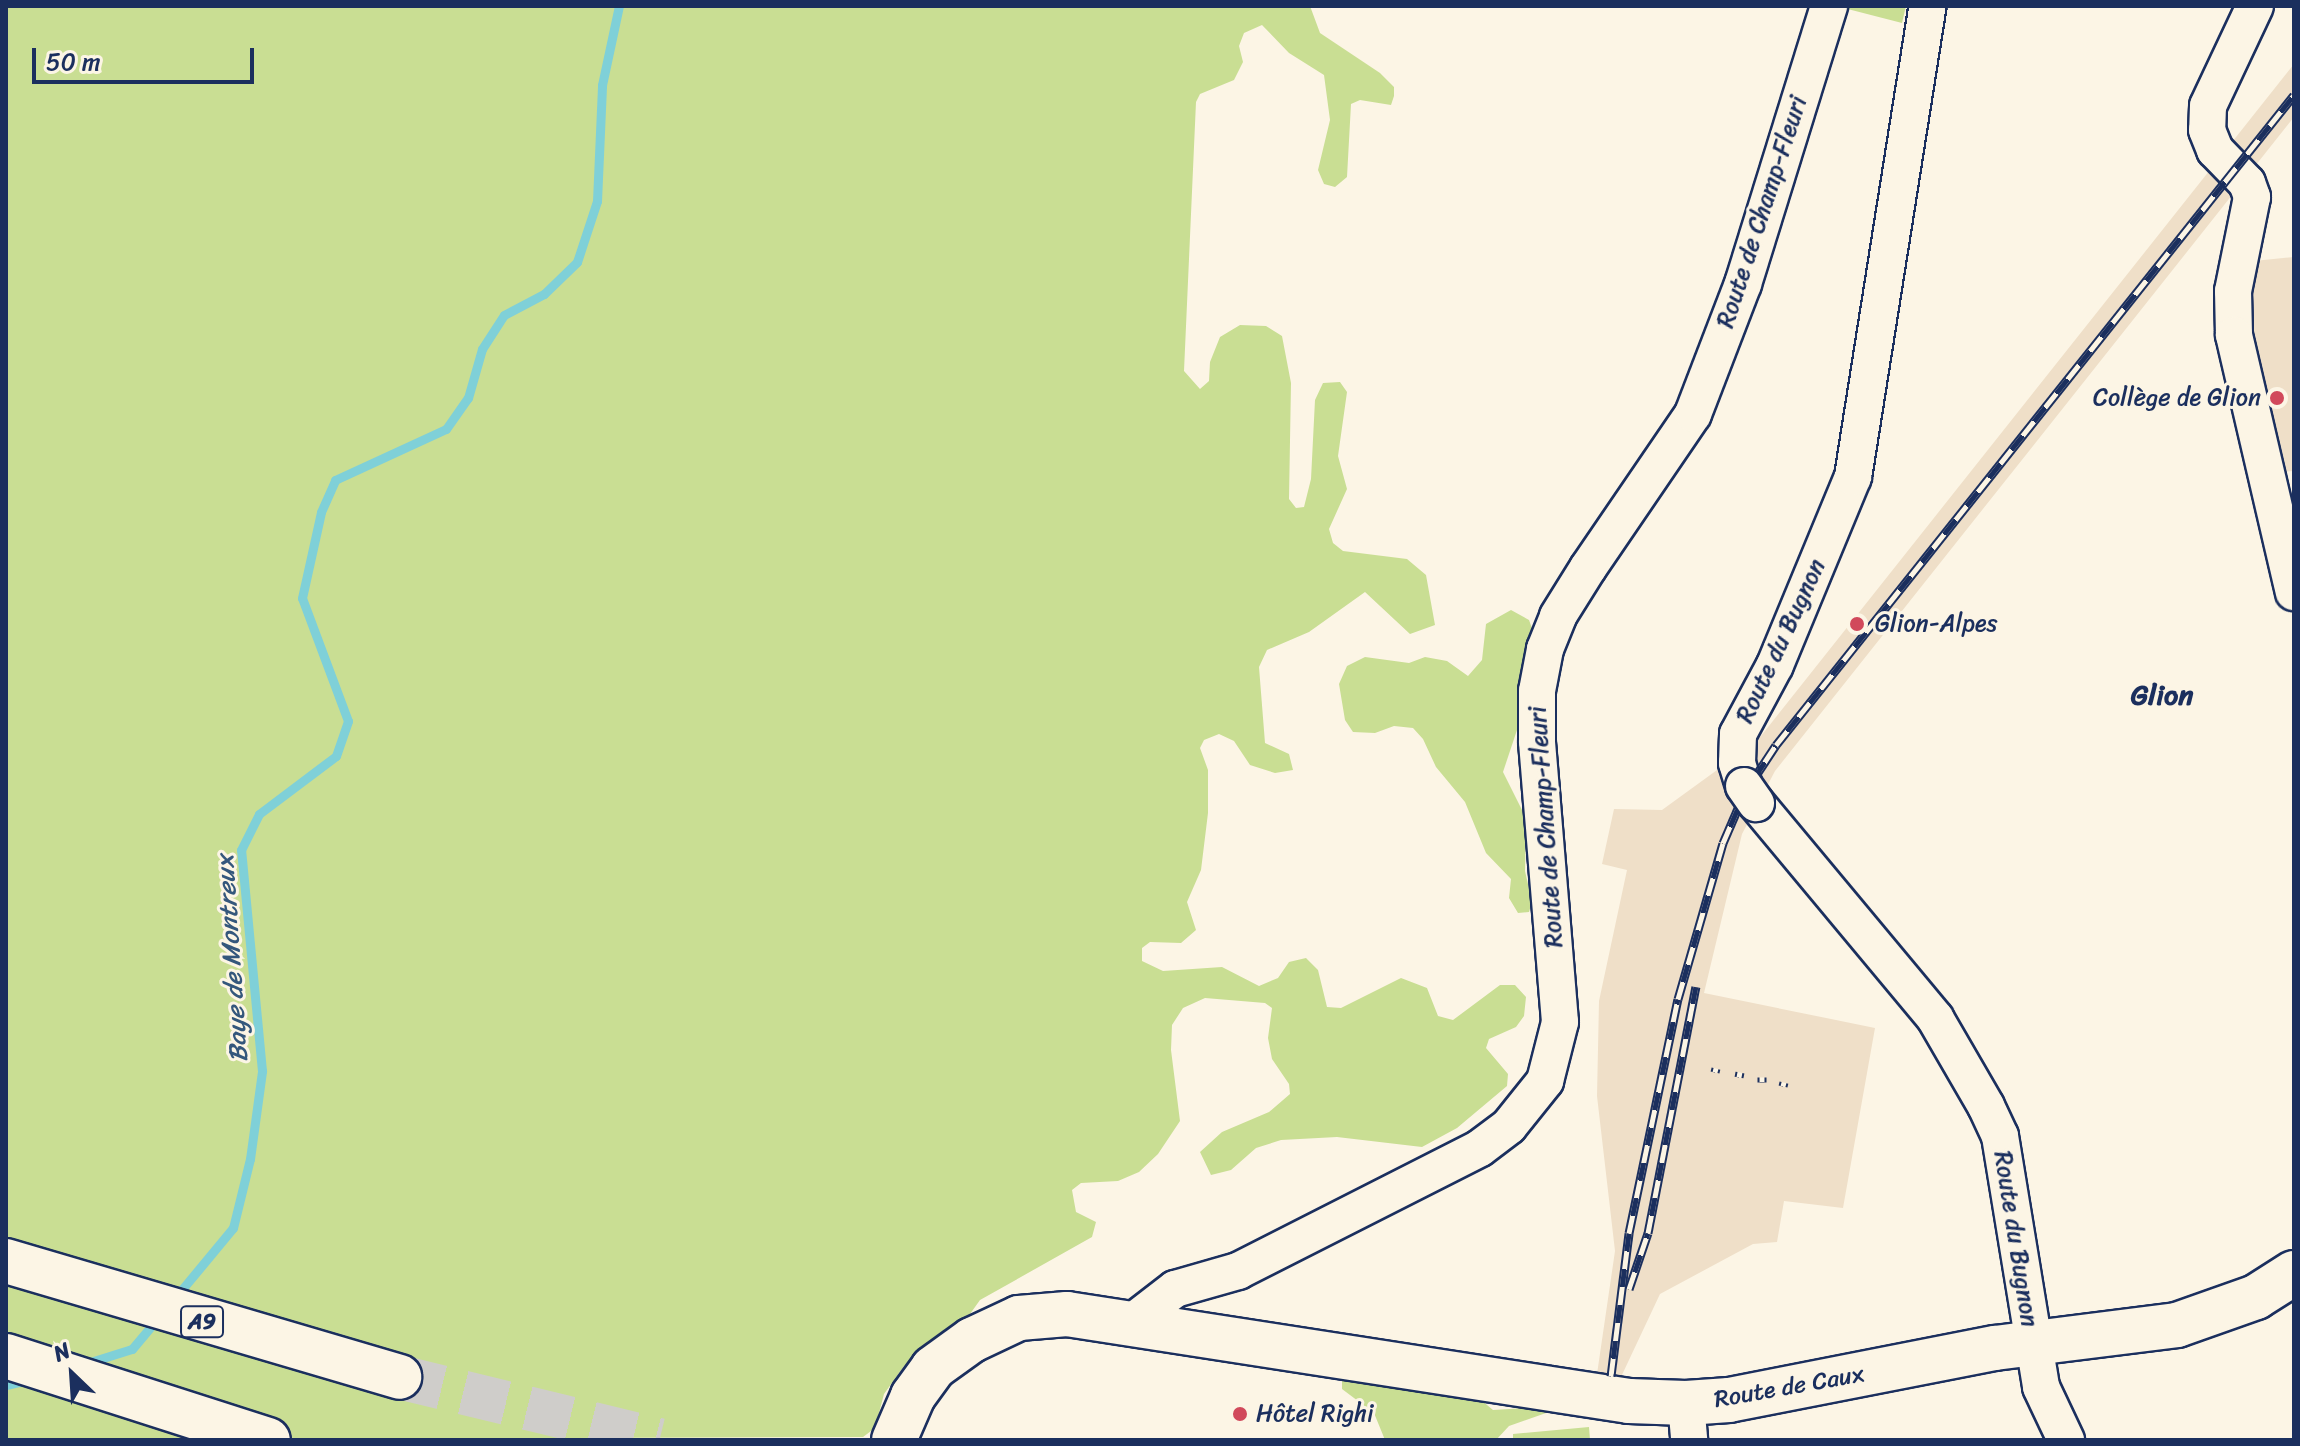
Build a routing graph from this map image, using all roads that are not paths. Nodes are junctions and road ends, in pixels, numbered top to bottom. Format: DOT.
graph roads {
  1 [pos="1829,6"];
  2 [pos="1928,6"];
  3 [pos="2255,6"];
  4 [pos="2294,592"];
  5 [pos="6,1261"];
  6 [pos="2294,1273"];
  7 [pos="1131,1323"];
  8 [pos="2032,1343"];
  9 [pos="6,1356"];
  10 [pos="399,1377"];
  11 [pos="1688,1421"];
  12 [pos="268,1440"];
  13 [pos="894,1440"];
  14 [pos="2066,1440"];
  1 -- 7 [label="street, Route de Champ-Fleuri"];
  2 -- 8 [label="street, Route du Bugnon, bridge"];
  3 -- 4 [label="street"];
  5 -- 10 [label="main road, A9"];
  6 -- 8 [label="main road, Route de Caux"];
  7 -- 11 [label="main road, Route de Caux"];
  7 -- 13 [label="main road, Route de Caux"];
  8 -- 11 [label="main road, Route de Caux"];
  8 -- 14 [label="street, Route du Bugnon"];
  9 -- 12 [label="main road"];
}
